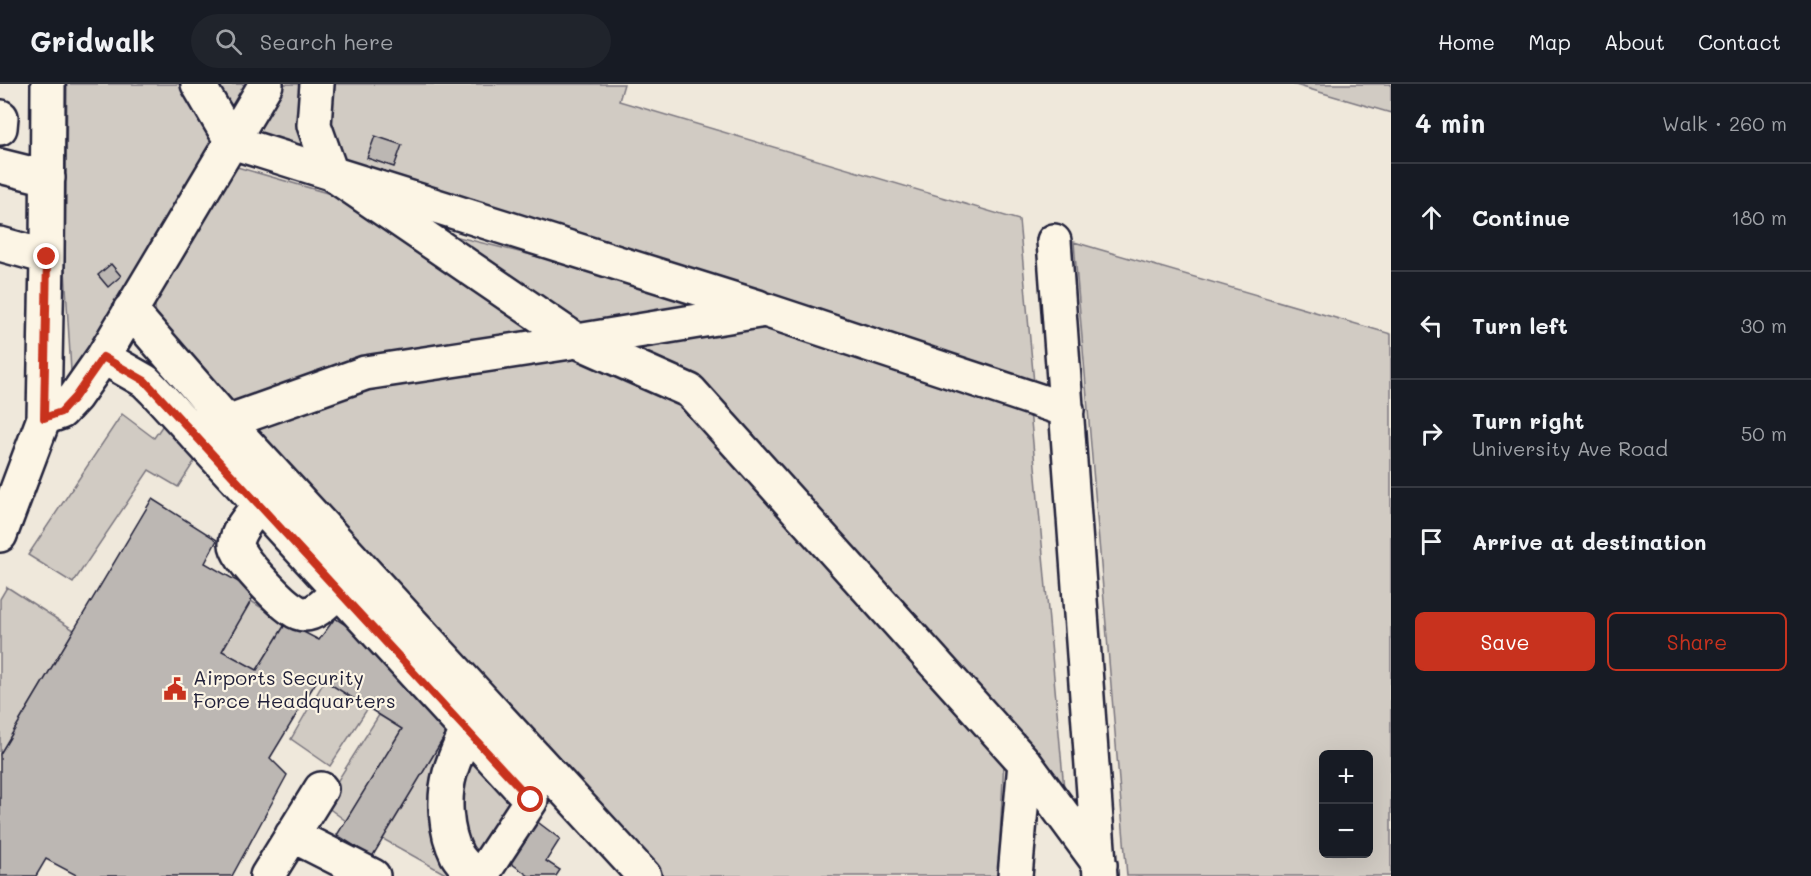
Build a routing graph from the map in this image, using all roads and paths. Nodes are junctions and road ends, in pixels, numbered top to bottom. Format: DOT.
graph roads {
  1 [pos="48,84"];
  2 [pos="198,84"];
  3 [pos="266,84"];
  4 [pos="317,84"];
  5 [pos="232,142"];
  6 [pos="0,166"];
  7 [pos="331,173"];
  8 [pos="48,178"];
  9 [pos="1054,241"];
  10 [pos="0,244"];
  11 [pos="47,257"];
  12 [pos="130,310"];
  13 [pos="765,310"];
  14 [pos="577,341"];
  15 [pos="103,357"];
  16 [pos="1067,410"];
  17 [pos="44,418"];
  18 [pos="227,422"];
  19 [pos="260,505"];
  20 [pos="0,535"];
  21 [pos="339,591"];
  22 [pos="467,730"];
  23 [pos="1025,763"];
  24 [pos="321,789"];
  25 [pos="292,835"];
  26 [pos="1100,871"];
  27 [pos="267,876"];
  28 [pos="373,876"];
  29 [pos="475,876"];
  30 [pos="481,876"];
  31 [pos="644,876"];
  32 [pos="1015,876"];
  1 -- 8 [label="street"];
  2 -- 5 [label="street"];
  3 -- 5 [label="street"];
  4 -- 7 [label="street"];
  5 -- 7 [label="street"];
  5 -- 12 [label="street"];
  6 -- 8 [label="street"];
  7 -- 13 [label="street"];
  7 -- 14 [label="street"];
  8 -- 11 [label="street"];
  9 -- 16 [label="street"];
  10 -- 11 [label="street"];
  11 -- 17 [label="street"];
  12 -- 15 [label="street"];
  12 -- 18 [label="street"];
  13 -- 14 [label="street"];
  13 -- 16 [label="street"];
  14 -- 18 [label="street"];
  14 -- 23 [label="street"];
  15 -- 17 [label="street"];
  15 -- 19 [label="street"];
  16 -- 26 [label="street"];
  17 -- 20 [label="street"];
  18 -- 31 [label="street"];
  19 -- 21 [label="street"];
  19 -- 21 [label="street"];
  21 -- 22 [label="street"];
  22 -- 29 [label="street"];
  22 -- 30 [label="street"];
  23 -- 26 [label="street"];
  23 -- 32 [label="street"];
  24 -- 25 [label="street"];
  25 -- 27 [label="street"];
  25 -- 28 [label="street"];
}
